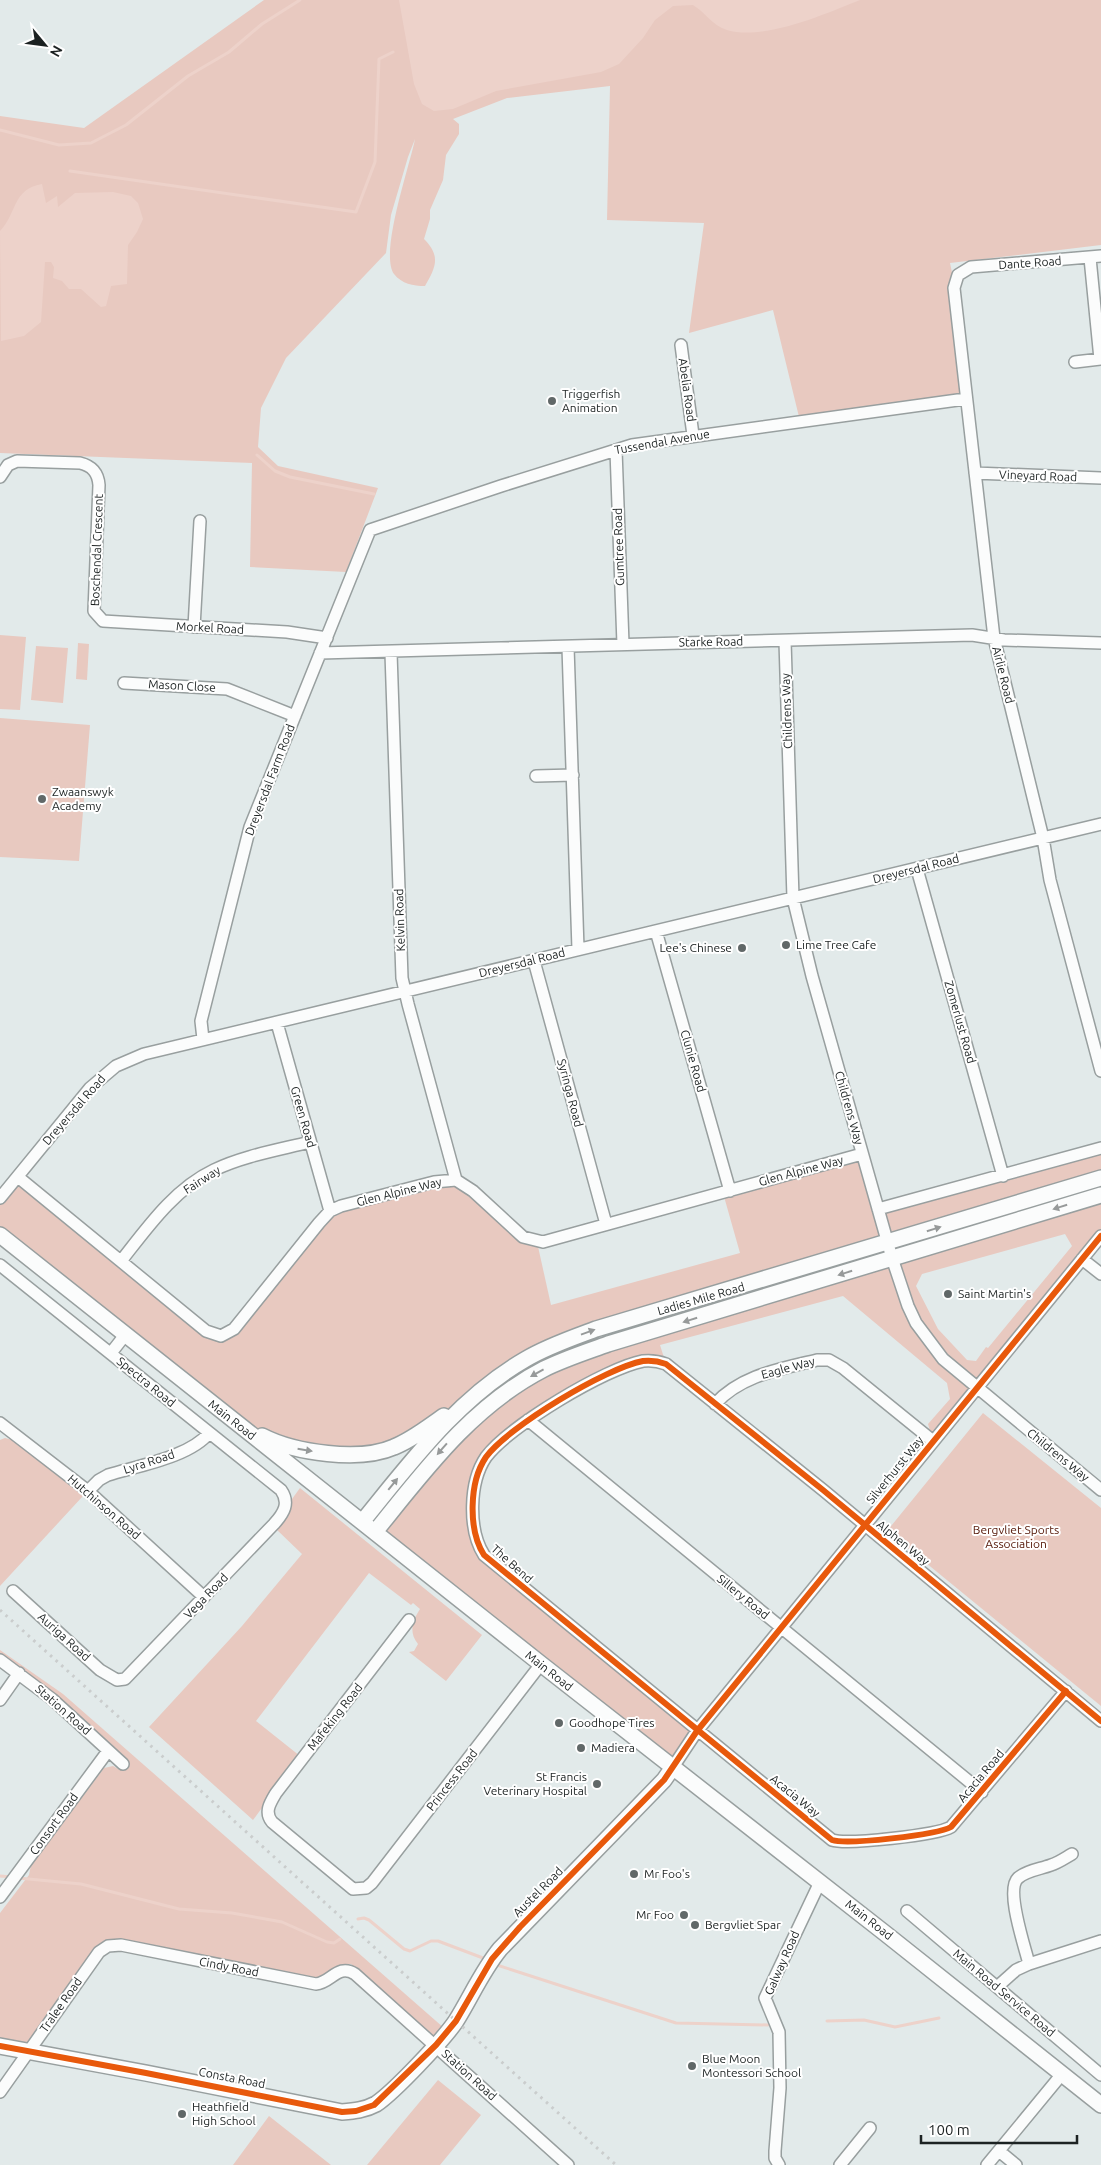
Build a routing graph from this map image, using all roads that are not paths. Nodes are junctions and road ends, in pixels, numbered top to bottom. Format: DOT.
graph roads {
  1 [pos="1095,257"];
  2 [pos="960,273"];
  3 [pos="681,345"];
  4 [pos="1100,359"];
  5 [pos="1075,362"];
  6 [pos="965,399"];
  7 [pos="693,435"];
  8 [pos="616,450"];
  9 [pos="975,473"];
  10 [pos="0,477"];
  11 [pos="1101,478"];
  12 [pos="200,520"];
  13 [pos="370,530"];
  14 [pos="96,615"];
  15 [pos="194,627"];
  16 [pos="327,638"];
  17 [pos="994,638"];
  18 [pos="785,641"];
  19 [pos="1101,643"];
  20 [pos="623,644"];
  21 [pos="568,647"];
  22 [pos="320,653"];
  23 [pos="391,653"];
  24 [pos="124,683"];
  25 [pos="295,716"];
  26 [pos="573,775"];
  27 [pos="536,776"];
  28 [pos="1101,824"];
  29 [pos="1043,838"];
  30 [pos="917,869"];
  31 [pos="794,898"];
  32 [pos="656,931"];
  33 [pos="578,949"];
  34 [pos="534,961"];
  35 [pos="405,991"];
  36 [pos="277,1023"];
  37 [pos="203,1039"];
  38 [pos="1101,1071"];
  39 [pos="310,1142"];
  40 [pos="1101,1148"];
  41 [pos="862,1154"];
  42 [pos="1003,1176"];
  43 [pos="18,1177"];
  44 [pos="1101,1178"];
  45 [pos="456,1180"];
  46 [pos="730,1191"];
  47 [pos="1101,1195"];
  48 [pos="0,1198"];
  49 [pos="878,1209"];
  50 [pos="330,1211"];
  51 [pos="606,1224"];
  52 [pos="0,1235"];
  53 [pos="1101,1236"];
  54 [pos="887,1243"];
  55 [pos="892,1258"];
  56 [pos="1082,1259"];
  57 [pos="121,1261"];
  58 [pos="0,1265"];
  59 [pos="1101,1274"];
  60 [pos="125,1335"];
  61 [pos="111,1353"];
  62 [pos="666,1364"];
  63 [pos="483,1388"];
  64 [pos="976,1388"];
  65 [pos="715,1404"];
  66 [pos="229,1418"];
  67 [pos="528,1420"];
  68 [pos="1,1425"];
  69 [pos="209,1433"];
  70 [pos="933,1441"];
  71 [pos="1101,1490"];
  72 [pos="88,1491"];
  73 [pos="286,1503"];
  74 [pos="362,1522"];
  75 [pos="864,1526"];
  76 [pos="375,1532"];
  77 [pos="13,1591"];
  78 [pos="204,1597"];
  79 [pos="409,1620"];
  80 [pos="781,1628"];
  81 [pos="0,1660"];
  82 [pos="540,1664"];
  83 [pos="19,1673"];
  84 [pos="117,1680"];
  85 [pos="1066,1691"];
  86 [pos="0,1700"];
  87 [pos="1101,1721"];
  88 [pos="697,1731"];
  89 [pos="108,1751"];
  90 [pos="123,1764"];
  91 [pos="673,1767"];
  92 [pos="982,1792"];
  93 [pos="892,1837"];
  94 [pos="1072,1854"];
  95 [pos="820,1882"];
  96 [pos="359,1890"];
  97 [pos="0,1898"];
  98 [pos="907,1911"];
  99 [pos="1101,1941"];
  100 [pos="108,1946"];
  101 [pos="1029,1964"];
  102 [pos="346,1970"];
  103 [pos="996,1987"];
  104 [pos="436,2045"];
  105 [pos="0,2046"];
  106 [pos="28,2052"];
  107 [pos="1062,2074"];
  108 [pos="1101,2075"];
  109 [pos="0,2092"];
  110 [pos="1101,2105"];
  111 [pos="870,2128"];
  112 [pos="999,2151"];
  113 [pos="568,2165"];
  114 [pos="779,2165"];
  115 [pos="840,2165"];
  116 [pos="987,2165"];
  117 [pos="1016,2165"];
  1 -- 2 [label="street, Dante Road"];
  1 -- 4 [label="street"];
  2 -- 6 [label="street, Airlie Road"];
  3 -- 7 [label="street, Abelia Road"];
  4 -- 5 [label="street"];
  6 -- 7 [label="street, Tussendal Avenue"];
  6 -- 9 [label="street, Airlie Road"];
  7 -- 8 [label="street, Tussendal Avenue"];
  8 -- 13 [label="street, Tussendal Avenue"];
  8 -- 20 [label="street, Gumtree Road"];
  9 -- 11 [label="street, Vineyard Road"];
  9 -- 17 [label="street, Airlie Road"];
  10 -- 14 [label="street, Boschendal Crescent"];
  12 -- 15 [label="street"];
  13 -- 16 [label="street, Dreyersdal Farm Road"];
  14 -- 15 [label="street, Morkel Road"];
  15 -- 16 [label="street, Morkel Road"];
  16 -- 22 [label="street, Dreyersdal Farm Road"];
  17 -- 18 [label="street, Starke Road"];
  17 -- 19 [label="street, Starke Road"];
  17 -- 29 [label="street, Airlie Road"];
  18 -- 20 [label="street, Starke Road"];
  18 -- 31 [label="street, Childrens Way"];
  20 -- 21 [label="street, Starke Road"];
  21 -- 23 [label="street, Starke Road"];
  21 -- 26 [label="street"];
  22 -- 23 [label="street, Starke Road"];
  22 -- 25 [label="street, Dreyersdal Farm Road"];
  23 -- 35 [label="street, Kelvin Road"];
  24 -- 25 [label="street, Mason Close"];
  25 -- 37 [label="street, Dreyersdal Farm Road"];
  26 -- 27 [label="street"];
  26 -- 33 [label="street"];
  28 -- 29 [label="street, Dreyersdal Road"];
  29 -- 30 [label="street, Dreyersdal Road"];
  29 -- 38 [label="street, Airlie Road"];
  30 -- 31 [label="street, Dreyersdal Road"];
  30 -- 42 [label="street, Zomerlust Road"];
  31 -- 32 [label="street, Dreyersdal Road"];
  31 -- 41 [label="street, Childrens Way"];
  32 -- 33 [label="street, Dreyersdal Road"];
  32 -- 46 [label="street, Clunie Road"];
  33 -- 34 [label="street, Dreyersdal Road"];
  34 -- 35 [label="street, Dreyersdal Road"];
  34 -- 51 [label="street, Syringa Road"];
  35 -- 36 [label="street, Dreyersdal Road"];
  35 -- 45 [label="street, Kelvin Road"];
  36 -- 37 [label="street, Dreyersdal Road"];
  36 -- 39 [label="street, Green Road"];
  37 -- 43 [label="street, Dreyersdal Road"];
  39 -- 50 [label="street, Green Road"];
  39 -- 57 [label="street, Fairway"];
  40 -- 42 [label="street"];
  41 -- 46 [label="street, Glen Alpine Way"];
  41 -- 49 [label="street, Childrens Way"];
  42 -- 49 [label="street"];
  43 -- 48 [label="street, Dreyersdal Road"];
  43 -- 57 [label="street"];
  54 -- 44 [label="main road, Ladies Mile Road, one-way"];
  45 -- 50 [label="street, Glen Alpine Way"];
  45 -- 51 [label="street, Glen Alpine Way"];
  46 -- 51 [label="street, Glen Alpine Way"];
  47 -- 55 [label="main road, Ladies Mile Road, one-way"];
  49 -- 54 [label="street, Childrens Way"];
  50 -- 57 [label="street"];
  52 -- 60 [label="main road, Main Road"];
  53 -- 56 [label="street, Silverhurst Way"];
  54 -- 55 [label="street, Childrens Way"];
  63 -- 54 [label="main road, Ladies Mile Road, one-way"];
  55 -- 64 [label="street, Childrens Way"];
  55 -- 76 [label="main road, Ladies Mile Road, one-way"];
  56 -- 59 [label="street"];
  56 -- 64 [label="street, Silverhurst Way"];
  58 -- 61 [label="street, Spectra Road"];
  60 -- 61 [label="street"];
  60 -- 66 [label="main road, Main Road"];
  61 -- 69 [label="street, Spectra Road"];
  62 -- 65 [label="street, Alphen Way"];
  62 -- 67 [label="street, The Bend"];
  66 -- 63 [label="main road, one-way"];
  74 -- 63 [label="main road, Ladies Mile Road, one-way"];
  64 -- 70 [label="street, Silverhurst Way"];
  64 -- 71 [label="street, Childrens Way"];
  65 -- 70 [label="street, Eagle Way"];
  65 -- 75 [label="street, Alphen Way"];
  66 -- 74 [label="main road, Main Road"];
  67 -- 80 [label="street, Sillery Road"];
  67 -- 88 [label="street, The Bend"];
  68 -- 72 [label="street, Hutchinson Road"];
  69 -- 72 [label="street, Lyra Road"];
  69 -- 73 [label="street, Spectra Road"];
  70 -- 75 [label="street, Silverhurst Way"];
  72 -- 78 [label="street, Hutchinson Road"];
  73 -- 78 [label="street, Vega Road"];
  74 -- 76 [label="main road, Main Road"];
  75 -- 80 [label="street, Silverhurst Way"];
  75 -- 85 [label="street, Alphen Way"];
  76 -- 82 [label="main road, Main Road"];
  77 -- 84 [label="street, Auriga Road"];
  78 -- 84 [label="street, Vega Road"];
  79 -- 96 [label="street, Mafeking Road"];
  80 -- 88 [label="street, Silverhurst Way"];
  80 -- 92 [label="street, Sillery Road"];
  81 -- 83 [label="street, Station Road"];
  82 -- 91 [label="main road, Main Road"];
  82 -- 96 [label="street, Princess Road"];
  83 -- 86 [label="street"];
  83 -- 89 [label="street, Station Road"];
  85 -- 87 [label="street, Alphen Way"];
  85 -- 92 [label="street, Acacia Road"];
  88 -- 91 [label="street, Silverhurst Way"];
  88 -- 93 [label="street, Acacia Way"];
  89 -- 90 [label="street, Station Road"];
  89 -- 97 [label="street, Consort Road"];
  91 -- 95 [label="main road, Main Road"];
  91 -- 104 [label="main road, Austel Road"];
  92 -- 93 [label="street, Acacia Road"];
  94 -- 101 [label="street"];
  95 -- 107 [label="main road, Main Road"];
  95 -- 114 [label="street, Galway Road"];
  98 -- 103 [label="street, Main Road Service Road"];
  99 -- 101 [label="street"];
  100 -- 102 [label="street, Cindy Road"];
  100 -- 106 [label="street, Tralee Road"];
  101 -- 103 [label="street"];
  102 -- 104 [label="street, Station Road"];
  103 -- 108 [label="street, Main Road Service Road"];
  104 -- 106 [label="main road, Consta Road"];
  104 -- 113 [label="street, Station Road"];
  105 -- 106 [label="main road, Consta Road"];
  106 -- 109 [label="street, Tralee Road"];
  107 -- 110 [label="main road, Main Road"];
  107 -- 112 [label="street"];
  111 -- 115 [label="street"];
  112 -- 116 [label="street"];
  112 -- 117 [label="street"];
}
